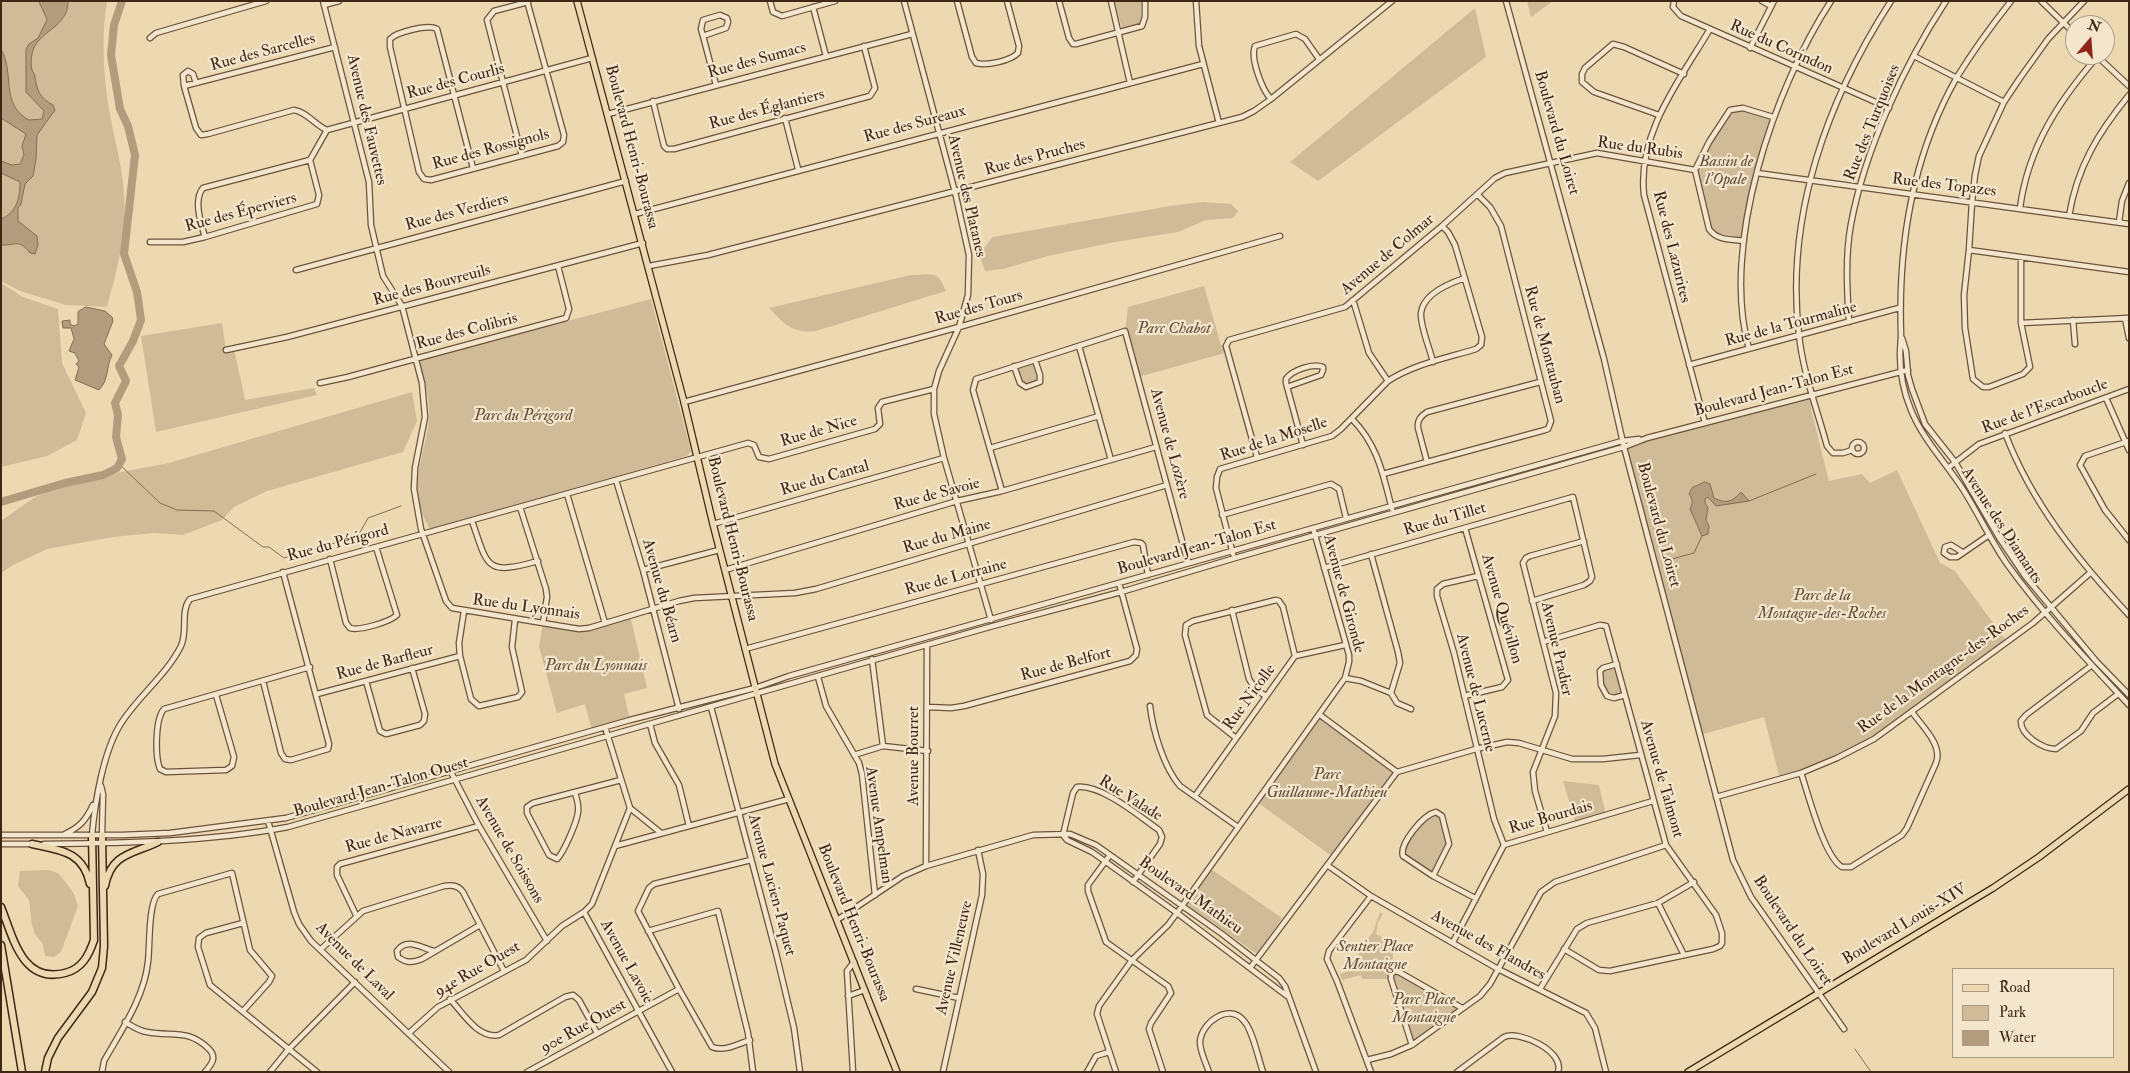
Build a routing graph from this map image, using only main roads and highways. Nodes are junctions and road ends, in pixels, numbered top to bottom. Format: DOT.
graph roads {
  1 [pos="577,1"];
  2 [pos="2129,789"];
  3 [pos="92,835"];
  4 [pos="102,835"];
  5 [pos="158,842"];
  6 [pos="32,844"];
  7 [pos="92,894"];
  8 [pos="103,902"];
  9 [pos="1,907"];
  10 [pos="1,945"];
  11 [pos="22,1072"];
  12 [pos="44,1072"];
  13 [pos="897,1072"];
  14 [pos="1688,1072"];
  1 -- 13 [label="main road, Boulevard Henri-Bourassa"];
  2 -- 14 [label="main road, Boulevard Louis-XIV"];
  3 -- 7 [label="highway"];
  4 -- 8 [label="highway"];
  5 -- 8 [label="highway"];
  6 -- 7 [label="highway"];
  7 -- 9 [label="highway"];
  8 -- 12 [label="highway"];
  10 -- 11 [label="highway"];
}
